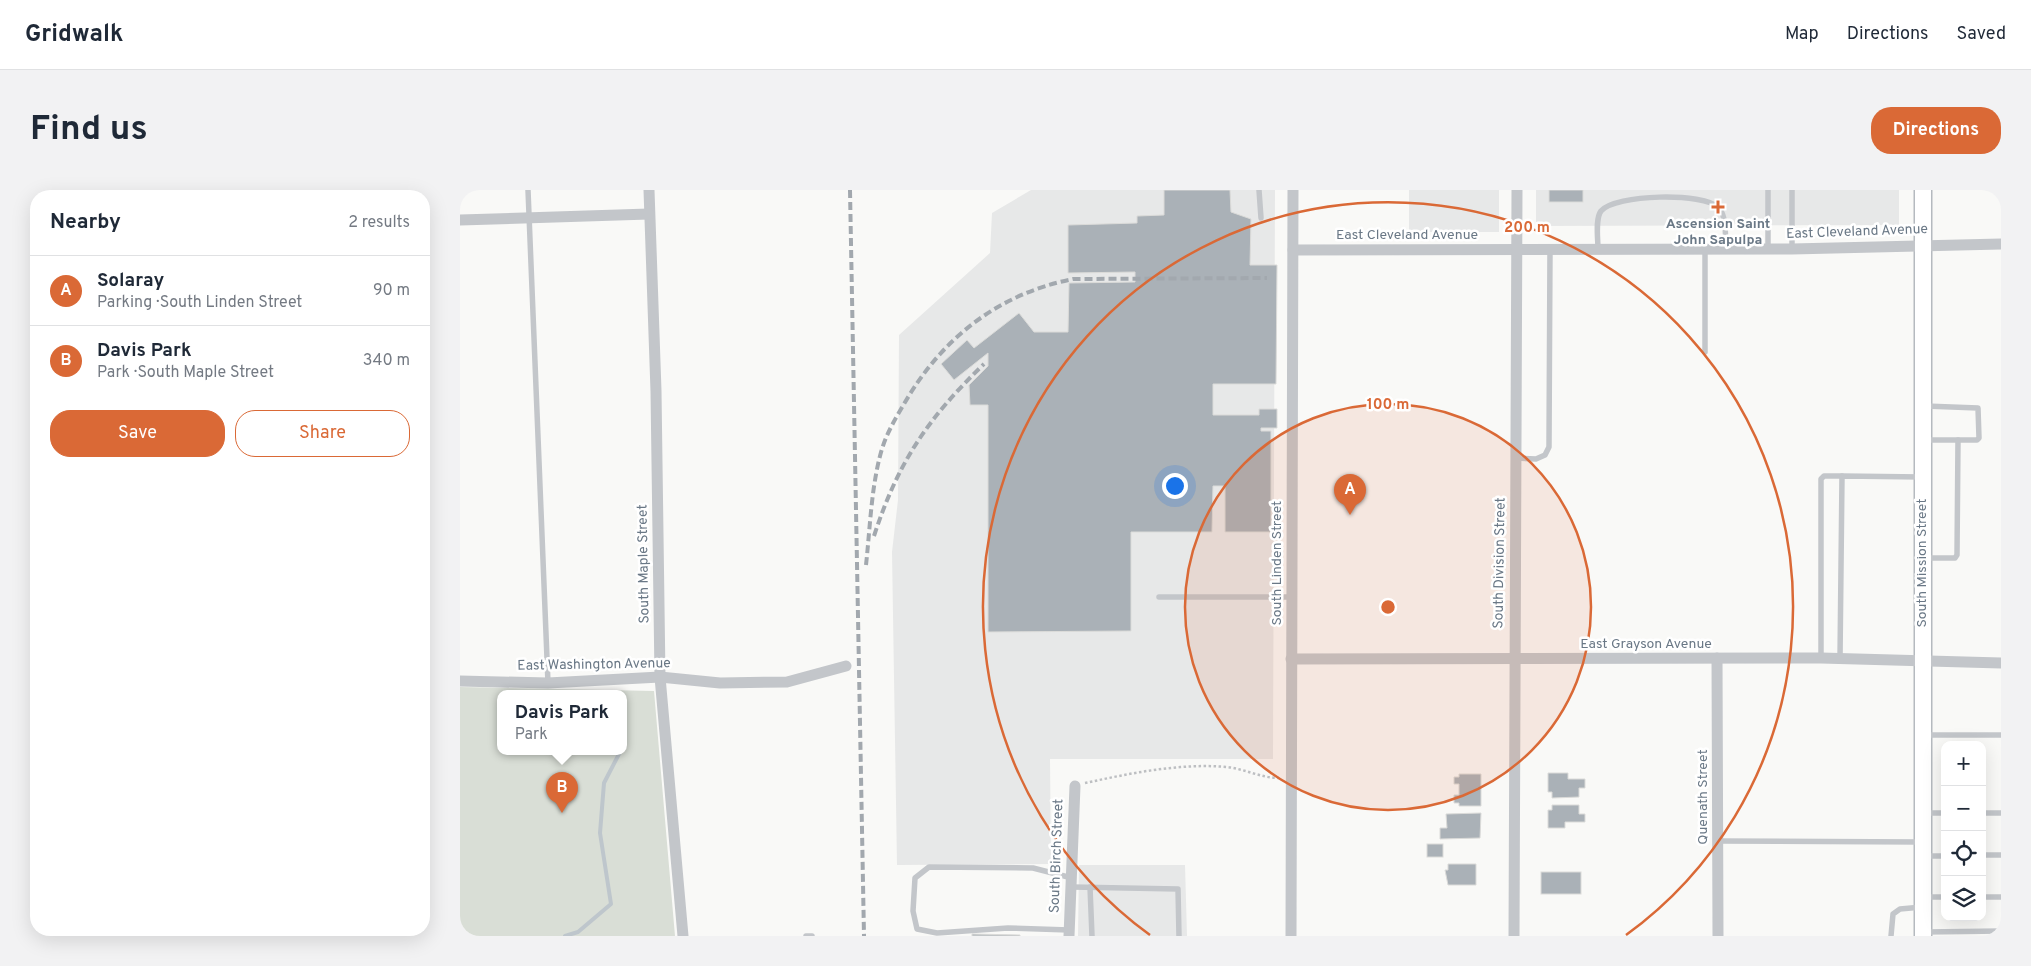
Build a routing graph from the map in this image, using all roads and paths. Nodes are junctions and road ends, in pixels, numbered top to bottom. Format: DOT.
graph roads {
  1 [pos="528,190"];
  2 [pos="649,190"];
  3 [pos="1259,190"];
  4 [pos="1293,190"];
  5 [pos="1517,190"];
  6 [pos="1768,190"];
  7 [pos="1792,190"];
  8 [pos="1923,190"];
  9 [pos="649,214"];
  10 [pos="1261,218"];
  11 [pos="460,220"];
  12 [pos="530,220"];
  13 [pos="2001,244"];
  14 [pos="1923,245"];
  15 [pos="1550,249"];
  16 [pos="1598,249"];
  17 [pos="1705,249"];
  18 [pos="1726,249"];
  19 [pos="1768,249"];
  20 [pos="1792,249"];
  21 [pos="1293,250"];
  22 [pos="1517,250"];
  23 [pos="1705,352"];
  24 [pos="1922,406"];
  25 [pos="1922,440"];
  26 [pos="1958,440"];
  27 [pos="1516,458"];
  28 [pos="1842,476"];
  29 [pos="1922,477"];
  30 [pos="1922,558"];
  31 [pos="1158,597"];
  32 [pos="1292,597"];
  33 [pos="1717,658"];
  34 [pos="1821,658"];
  35 [pos="1291,659"];
  36 [pos="1513,659"];
  37 [pos="1840,659"];
  38 [pos="1922,660"];
  39 [pos="2001,663"];
  40 [pos="846,666"];
  41 [pos="660,677"];
  42 [pos="460,681"];
  43 [pos="548,682"];
  44 [pos="1922,735"];
  45 [pos="2001,735"];
  46 [pos="1291,778"];
  47 [pos="1075,786"];
  48 [pos="1922,812"];
  49 [pos="1941,813"];
  50 [pos="1986,813"];
  51 [pos="2001,813"];
  52 [pos="1718,841"];
  53 [pos="1922,849"];
  54 [pos="1941,855"];
  55 [pos="1986,855"];
  56 [pos="2001,855"];
  57 [pos="1072,882"];
  58 [pos="1090,888"];
  59 [pos="1986,897"];
  60 [pos="2001,897"];
  61 [pos="1941,898"];
  62 [pos="1923,902"];
  63 [pos="2001,931"];
  64 [pos="1069,933"];
  65 [pos="1923,934"];
  66 [pos="683,936"];
  67 [pos="806,936"];
  68 [pos="812,936"];
  69 [pos="1092,936"];
  70 [pos="1179,936"];
  71 [pos="1291,936"];
  72 [pos="1514,936"];
  73 [pos="1718,936"];
  74 [pos="1890,936"];
  1 -- 12 [label="lane"];
  2 -- 9 [label="street, South Maple Street"];
  3 -- 10 [label="lane"];
  4 -- 21 [label="street, South Linden Street"];
  5 -- 22 [label="street, South Division Street"];
  6 -- 19 [label="lane"];
  7 -- 20 [label="lane"];
  8 -- 14 [label="main road, South Mission Street"];
  9 -- 12 [label="street"];
  9 -- 41 [label="street, South Maple Street"];
  11 -- 12 [label="street"];
  12 -- 43 [label="lane"];
  13 -- 14 [label="street, East Cleveland Avenue"];
  14 -- 20 [label="street, East Cleveland Avenue"];
  14 -- 24 [label="main road, South Mission Street"];
  15 -- 16 [label="street, East Cleveland Avenue"];
  15 -- 22 [label="street, East Cleveland Avenue"];
  15 -- 27 [label="lane"];
  16 -- 17 [label="street, East Cleveland Avenue"];
  16 -- 18 [label="lane"];
  17 -- 18 [label="street, East Cleveland Avenue"];
  17 -- 23 [label="lane"];
  18 -- 19 [label="street, East Cleveland Avenue"];
  19 -- 20 [label="street, East Cleveland Avenue"];
  21 -- 22 [label="street, East Cleveland Avenue"];
  21 -- 32 [label="street, South Linden Street"];
  22 -- 27 [label="street, South Division Street"];
  24 -- 25 [label="main road, South Mission Street"];
  24 -- 26 [label="lane"];
  25 -- 26 [label="lane"];
  25 -- 29 [label="main road, South Mission Street"];
  26 -- 30 [label="lane"];
  27 -- 36 [label="street, South Division Street"];
  28 -- 29 [label="lane"];
  28 -- 34 [label="lane"];
  28 -- 37 [label="lane"];
  29 -- 30 [label="main road, South Mission Street"];
  30 -- 38 [label="main road, South Mission Street"];
  31 -- 32 [label="lane"];
  32 -- 35 [label="street, South Linden Street"];
  33 -- 34 [label="street, East Grayson Avenue"];
  33 -- 36 [label="street, East Grayson Avenue"];
  33 -- 52 [label="street, Quenath Street"];
  34 -- 37 [label="street, East Grayson Avenue"];
  35 -- 36 [label="street, East Grayson Avenue"];
  35 -- 46 [label="street, South Linden Street"];
  36 -- 72 [label="street, South Division Street"];
  37 -- 38 [label="street, East Grayson Avenue"];
  38 -- 39 [label="street, East Grayson Avenue"];
  38 -- 44 [label="main road, South Mission Street"];
  40 -- 41 [label="street, East Washington Avenue"];
  41 -- 43 [label="street, East Washington Avenue"];
  41 -- 66 [label="street, South Maple Street"];
  42 -- 43 [label="street, East Washington Avenue"];
  44 -- 45 [label="lane"];
  44 -- 48 [label="main road, South Mission Street"];
  46 -- 47 [label="path, South Birch Street"];
  46 -- 71 [label="street, South Linden Street"];
  47 -- 57 [label="street, South Birch Street"];
  48 -- 49 [label="lane"];
  48 -- 53 [label="main road, South Mission Street"];
  50 -- 51 [label="lane"];
  52 -- 53 [label="lane"];
  52 -- 73 [label="street, Quenath Street"];
  53 -- 54 [label="lane"];
  53 -- 62 [label="main road, South Mission Street"];
  55 -- 56 [label="lane"];
  57 -- 58 [label="lane"];
  57 -- 64 [label="street, South Birch Street"];
  57 -- 64 [label="lane"];
  58 -- 69 [label="lane"];
  58 -- 70 [label="lane"];
  59 -- 60 [label="lane"];
  61 -- 62 [label="lane"];
  62 -- 65 [label="main road, South Mission Street"];
  62 -- 74 [label="lane"];
  63 -- 65 [label="lane"];
  67 -- 68 [label="lane"];
}
